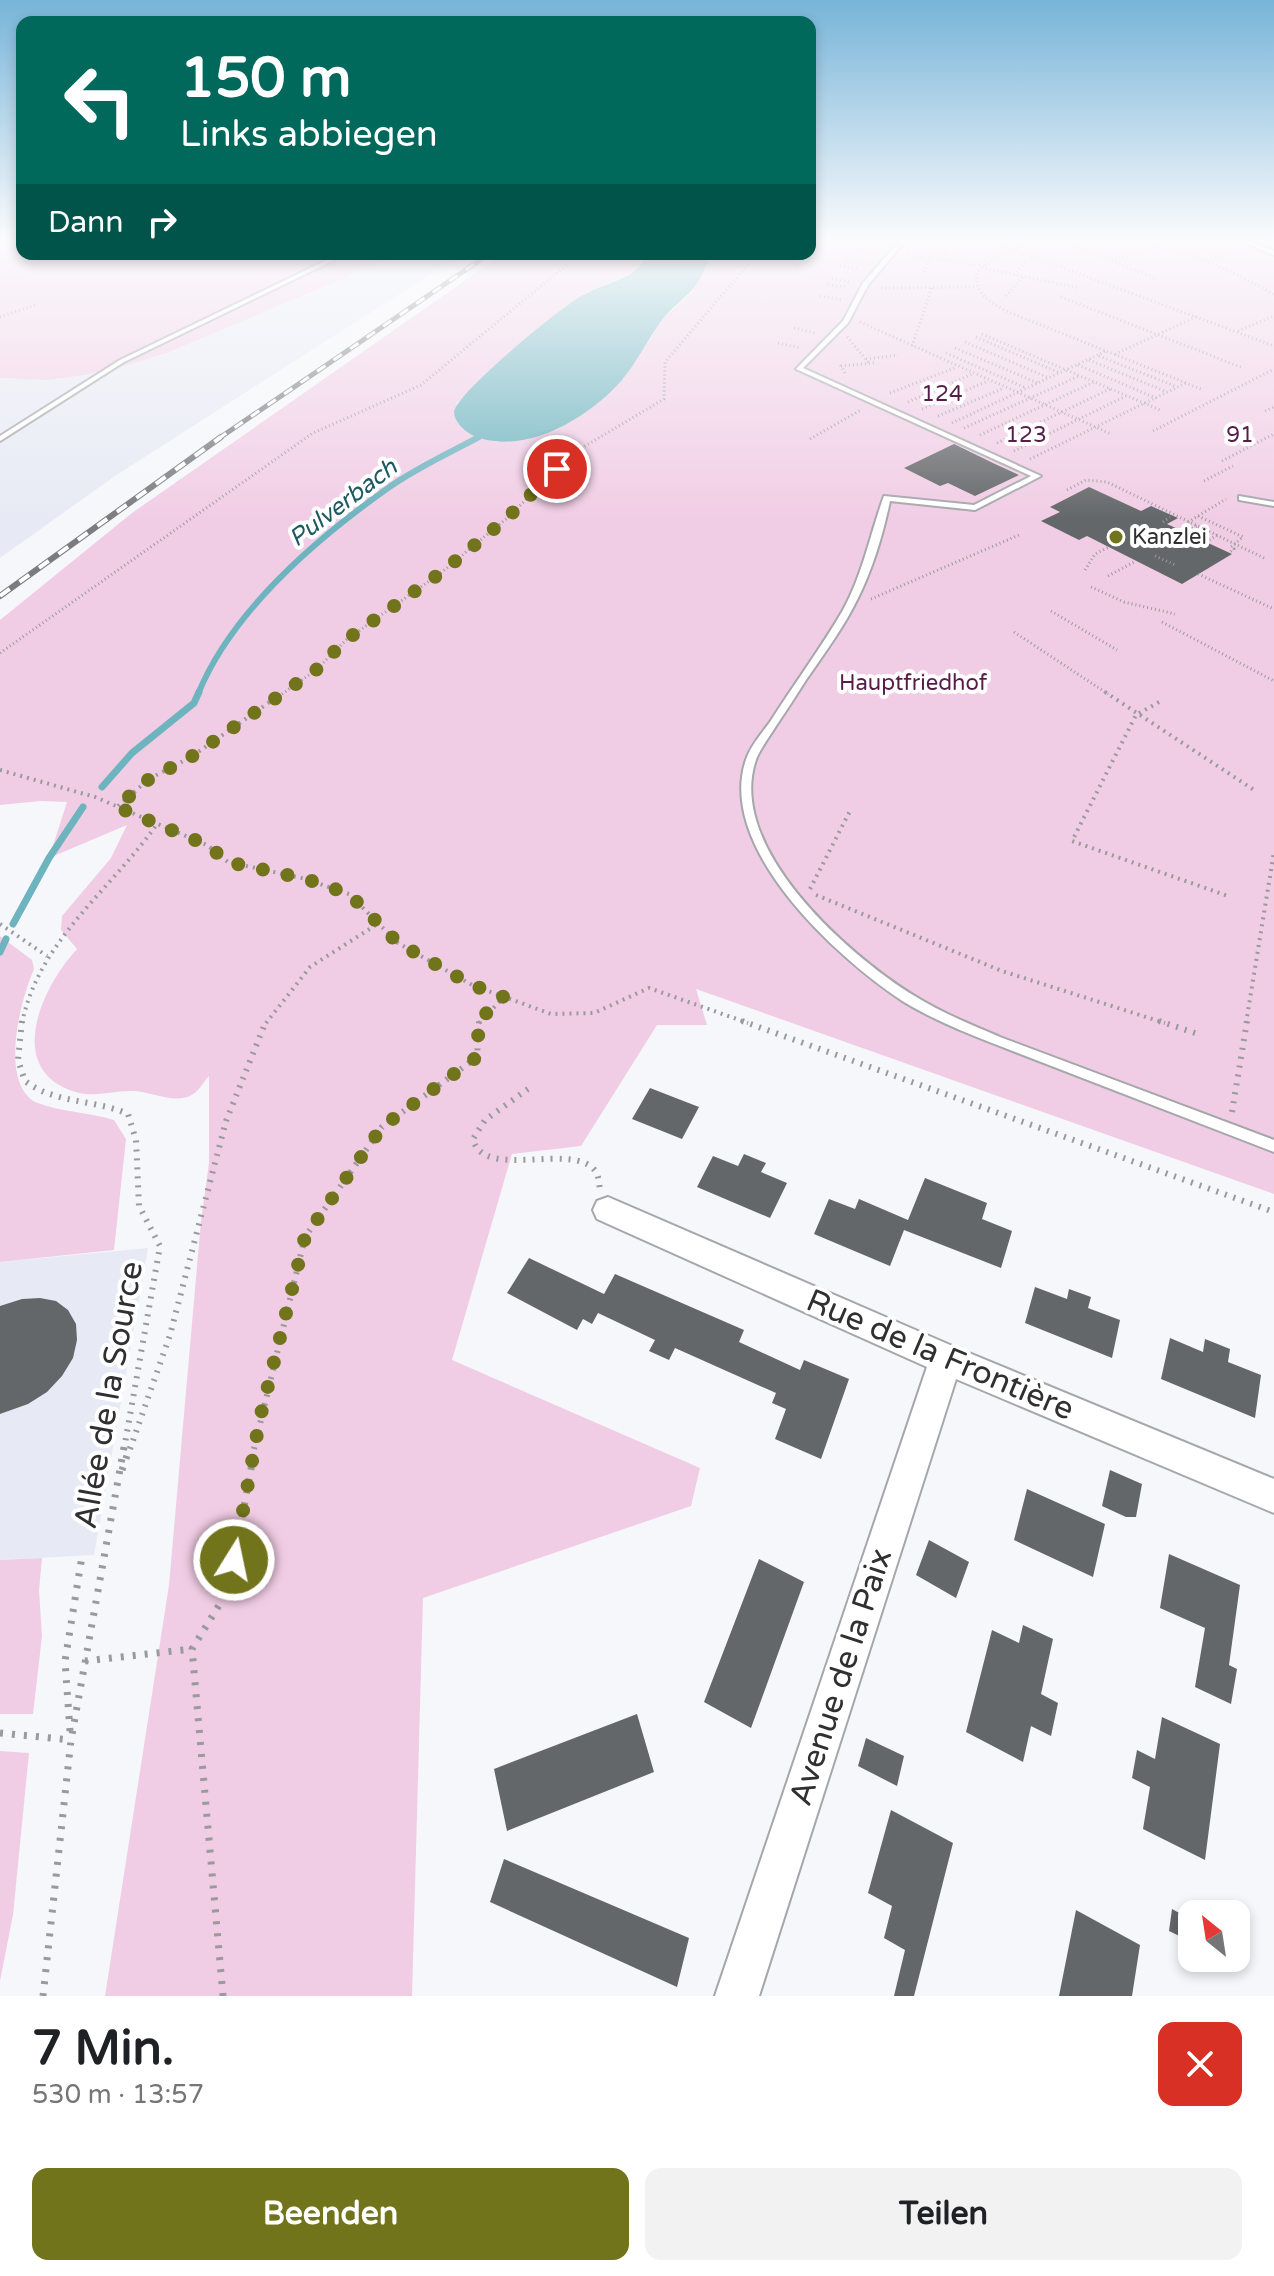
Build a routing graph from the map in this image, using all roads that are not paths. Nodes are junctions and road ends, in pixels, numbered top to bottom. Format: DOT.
graph roads {
  1 [pos="180,333"];
  2 [pos="835,333"];
  3 [pos="0,439"];
  4 [pos="1238,496"];
  5 [pos="1274,504"];
  6 [pos="1274,1146"];
  7 [pos="608,1210"];
  8 [pos="946,1359"];
  9 [pos="1274,1496"];
  10 [pos="737,1996"];
  1 -- 3 [label="lane"];
  2 -- 6 [label="lane"];
  4 -- 5 [label="lane"];
  7 -- 8 [label="street, Rue de la Frontière"];
  8 -- 9 [label="street, Rue de la Frontière"];
  8 -- 10 [label="street, Avenue de la Paix"];
}
